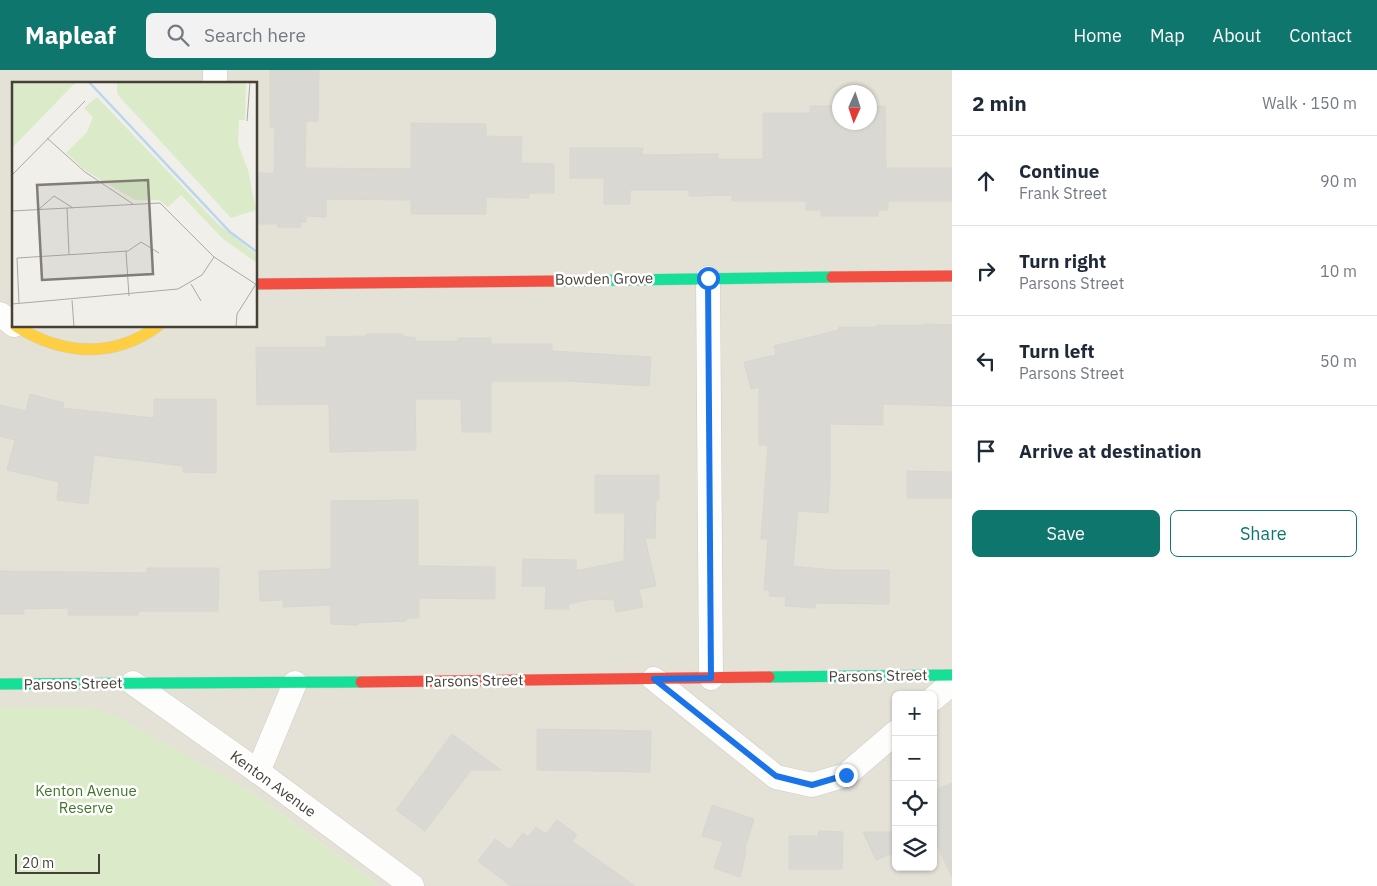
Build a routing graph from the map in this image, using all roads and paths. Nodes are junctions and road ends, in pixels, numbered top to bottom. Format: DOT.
graph roads {
  1 [pos="952,276"];
  2 [pos="708,278"];
  3 [pos="258,284"];
  4 [pos="0,314"];
  5 [pos="12,324"];
  6 [pos="19,328"];
  7 [pos="155,328"];
  8 [pos="952,675"];
  9 [pos="711,678"];
  10 [pos="654,679"];
  11 [pos="133,683"];
  12 [pos="295,683"];
  13 [pos="952,683"];
  14 [pos="0,684"];
  15 [pos="937,696"];
  16 [pos="892,735"];
  17 [pos="258,772"];
  18 [pos="412,886"];
  1 -- 2 [label="street, Bowden Grove"];
  2 -- 3 [label="street, Bowden Grove"];
  2 -- 9 [label="street"];
  4 -- 5 [label="street"];
  6 -- 7 [label="street"];
  8 -- 9 [label="street, Parsons Street"];
  9 -- 10 [label="street, Parsons Street"];
  10 -- 12 [label="street, Parsons Street"];
  10 -- 16 [label="street"];
  11 -- 12 [label="street, Parsons Street"];
  11 -- 14 [label="street, Parsons Street"];
  11 -- 17 [label="street, Kenton Avenue"];
  12 -- 17 [label="street"];
  13 -- 15 [label="street, Parsons Street"];
  17 -- 18 [label="street, Kenton Avenue"];
}
